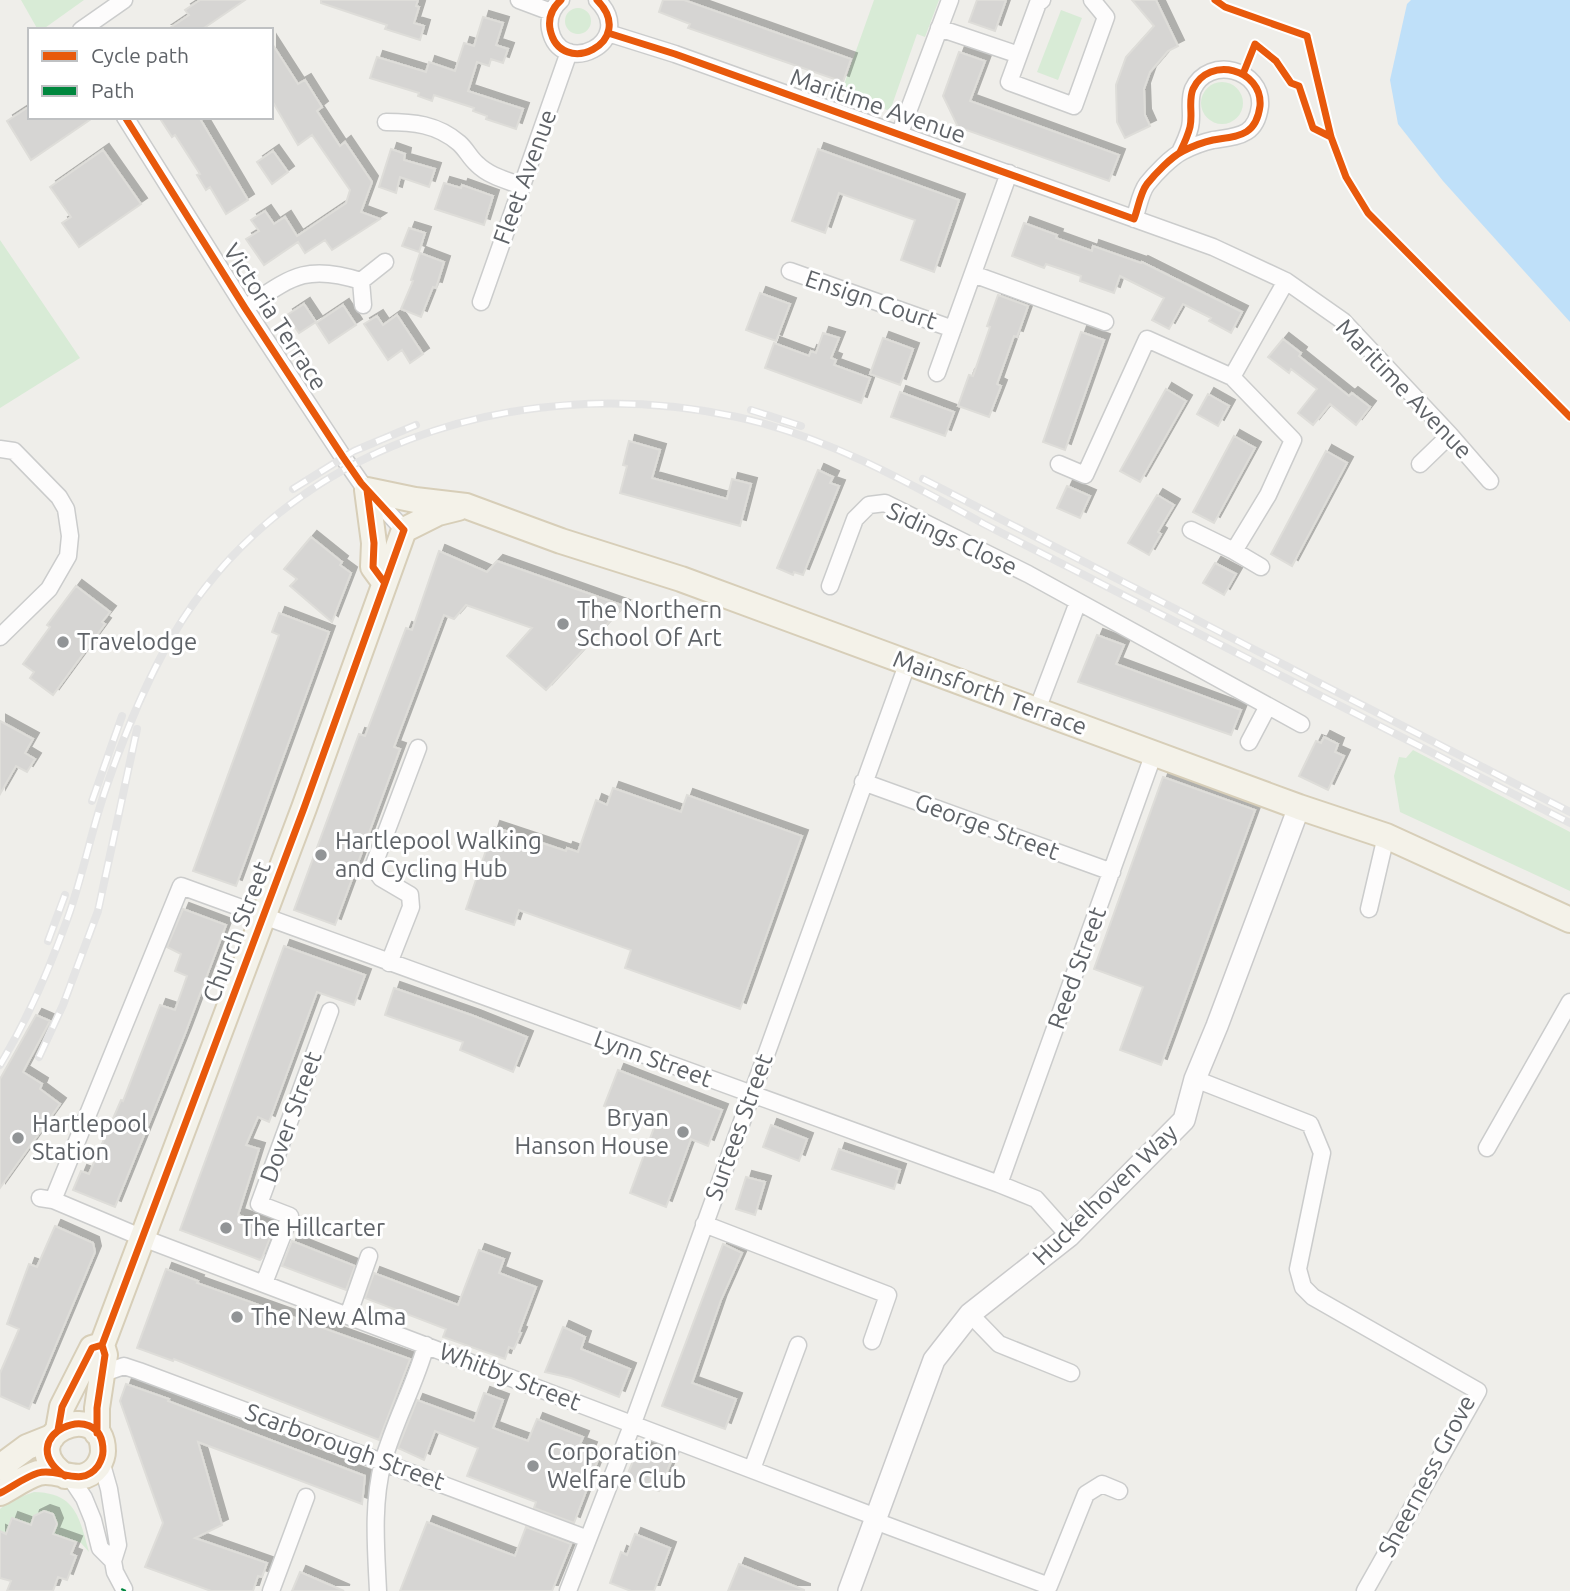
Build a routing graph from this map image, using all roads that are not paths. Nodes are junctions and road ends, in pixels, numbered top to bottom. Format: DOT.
graph roads {
  1 [pos="124,0"];
  2 [pos="519,0"];
  3 [pos="597,0"];
  4 [pos="950,0"];
  5 [pos="1042,0"];
  6 [pos="1093,0"];
  7 [pos="556,6"];
  8 [pos="84,28"];
  9 [pos="939,29"];
  10 [pos="608,33"];
  11 [pos="569,52"];
  12 [pos="1019,55"];
  13 [pos="126,119"];
  14 [pos="386,122"];
  15 [pos="900,133"];
  16 [pos="1181,152"];
  17 [pos="1009,173"];
  18 [pos="522,186"];
  19 [pos="1134,219"];
  20 [pos="385,262"];
  21 [pos="790,271"];
  22 [pos="973,274"];
  23 [pos="361,281"];
  24 [pos="1286,281"];
  25 [pos="481,302"];
  26 [pos="363,305"];
  27 [pos="245,308"];
  28 [pos="1105,322"];
  29 [pos="953,329"];
  30 [pos="937,373"];
  31 [pos="1232,377"];
  32 [pos="1450,435"];
  33 [pos="0,449"];
  34 [pos="1059,464"];
  35 [pos="1420,464"];
  36 [pos="1490,481"];
  37 [pos="368,490"];
  38 [pos="466,506"];
  39 [pos="404,530"];
  40 [pos="1191,530"];
  41 [pos="1234,551"];
  42 [pos="1261,567"];
  43 [pos="384,582"];
  44 [pos="830,586"];
  45 [pos="1079,602"];
  46 [pos="0,637"];
  47 [pos="908,662"];
  48 [pos="1268,706"];
  49 [pos="1037,710"];
  50 [pos="1301,724"];
  51 [pos="1249,742"];
  52 [pos="418,748"];
  53 [pos="1154,753"];
  54 [pos="863,782"];
  55 [pos="1299,807"];
  56 [pos="1386,836"];
  57 [pos="1112,872"];
  58 [pos="1369,909"];
  59 [pos="263,916"];
  60 [pos="1570,920"];
  61 [pos="389,963"];
  62 [pos="1570,1002"];
  63 [pos="330,1011"];
  64 [pos="1195,1079"];
  65 [pos="751,1095"];
  66 [pos="1487,1148"];
  67 [pos="999,1184"];
  68 [pos="47,1199"];
  69 [pos="704,1224"];
  70 [pos="1069,1236"];
  71 [pos="143,1238"];
  72 [pos="369,1256"];
  73 [pos="264,1283"];
  74 [pos="970,1314"];
  75 [pos="348,1316"];
  76 [pos="872,1341"];
  77 [pos="102,1345"];
  78 [pos="426,1345"];
  79 [pos="798,1345"];
  80 [pos="1071,1373"];
  81 [pos="101,1374"];
  82 [pos="633,1423"];
  83 [pos="55,1433"];
  84 [pos="97,1433"];
  85 [pos="101,1461"];
  86 [pos="384,1461"];
  87 [pos="0,1468"];
  88 [pos="752,1469"];
  89 [pos="67,1477"];
  90 [pos="1119,1491"];
  91 [pos="0,1493"];
  92 [pos="306,1497"];
  93 [pos="876,1519"];
  94 [pos="588,1539"];
  95 [pos="113,1561"];
  96 [pos="126,1590"];
  97 [pos="271,1591"];
  98 [pos="378,1591"];
  99 [pos="568,1591"];
  100 [pos="849,1591"];
  101 [pos="1364,1591"];
  1 -- 8 [label="street"];
  2 -- 7 [label="street"];
  3 -- 10 [label="street"];
  4 -- 9 [label="street"];
  5 -- 12 [label="street"];
  6 -- 12 [label="street"];
  7 -- 11 [label="street"];
  9 -- 12 [label="street"];
  9 -- 15 [label="street"];
  10 -- 11 [label="street"];
  10 -- 15 [label="street, Maritime Avenue"];
  11 -- 18 [label="street, Fleet Avenue"];
  13 -- 27 [label="street, Victoria Terrace"];
  14 -- 18 [label="street"];
  15 -- 17 [label="street, Maritime Avenue"];
  16 -- 16 [label="street"];
  16 -- 19 [label="street"];
  17 -- 19 [label="street, Maritime Avenue"];
  17 -- 22 [label="street, Ensign Court"];
  18 -- 25 [label="street, Fleet Avenue"];
  19 -- 24 [label="street, Maritime Avenue"];
  20 -- 23 [label="street"];
  21 -- 29 [label="street, Ensign Court"];
  22 -- 28 [label="street"];
  22 -- 29 [label="street, Ensign Court"];
  23 -- 26 [label="street"];
  23 -- 27 [label="street"];
  24 -- 31 [label="street"];
  24 -- 32 [label="street, Maritime Avenue"];
  27 -- 37 [label="street, Victoria Terrace"];
  29 -- 30 [label="street, Ensign Court"];
  31 -- 34 [label="street"];
  31 -- 41 [label="street"];
  32 -- 35 [label="street"];
  32 -- 36 [label="street, Maritime Avenue"];
  33 -- 46 [label="street"];
  37 -- 38 [label="main road, Mainsforth Terrace"];
  37 -- 39 [label="street, Victoria Terrace"];
  37 -- 43 [label="main road"];
  38 -- 39 [label="main road"];
  38 -- 47 [label="main road, Mainsforth Terrace"];
  39 -- 43 [label="main road, Church Street"];
  40 -- 41 [label="street"];
  41 -- 42 [label="street"];
  43 -- 59 [label="main road, Church Street"];
  44 -- 45 [label="street, Sidings Close"];
  45 -- 48 [label="street, Sidings Close"];
  45 -- 49 [label="street"];
  47 -- 49 [label="main road, Mainsforth Terrace"];
  47 -- 54 [label="street, Surtees Street"];
  48 -- 50 [label="street, Sidings Close"];
  48 -- 51 [label="street"];
  49 -- 53 [label="main road, Mainsforth Terrace"];
  52 -- 61 [label="street"];
  53 -- 55 [label="main road, Mainsforth Terrace"];
  53 -- 57 [label="street, Reed Street"];
  54 -- 57 [label="street, George Street"];
  54 -- 65 [label="street, Surtees Street"];
  55 -- 56 [label="main road, Mainsforth Terrace"];
  55 -- 64 [label="street, Huckelhoven Way"];
  56 -- 58 [label="street"];
  56 -- 60 [label="main road, Mainsforth Terrace"];
  57 -- 67 [label="street, Reed Street"];
  59 -- 61 [label="street, Lynn Street"];
  59 -- 68 [label="street, Lynn Street"];
  59 -- 71 [label="main road, Church Street"];
  61 -- 65 [label="street, Lynn Street"];
  62 -- 66 [label="street"];
  63 -- 73 [label="street, Dover Street"];
  64 -- 70 [label="street, Huckelhoven Way"];
  64 -- 101 [label="street, Sheerness Grove"];
  65 -- 67 [label="street, Lynn Street"];
  65 -- 69 [label="street, Surtees Street"];
  67 -- 70 [label="street, Lynn Street"];
  68 -- 71 [label="street, Whitby Street"];
  69 -- 76 [label="street"];
  69 -- 82 [label="street, Surtees Street"];
  70 -- 74 [label="street, Huckelhoven Way"];
  71 -- 73 [label="street, Whitby Street"];
  71 -- 77 [label="main road, Church Street"];
  72 -- 75 [label="street"];
  73 -- 75 [label="street, Whitby Street"];
  74 -- 80 [label="street"];
  74 -- 93 [label="street, Huckelhoven Way"];
  75 -- 78 [label="street, Whitby Street"];
  77 -- 81 [label="main road, Church Street"];
  77 -- 83 [label="main road, Church Street"];
  78 -- 82 [label="street, Whitby Street"];
  78 -- 86 [label="street"];
  79 -- 88 [label="street"];
  81 -- 84 [label="main road, Church Street"];
  81 -- 86 [label="street, Scarborough Street"];
  82 -- 88 [label="street, Whitby Street"];
  82 -- 94 [label="street, Surtees Street"];
  83 -- 84 [label="main road"];
  83 -- 87 [label="main road"];
  83 -- 89 [label="main road, Church Street"];
  84 -- 85 [label="main road, Church Street"];
  85 -- 89 [label="main road"];
  85 -- 95 [label="street"];
  86 -- 94 [label="street, Scarborough Street"];
  86 -- 98 [label="street"];
  88 -- 93 [label="street, Whitby Street"];
  89 -- 91 [label="main road"];
  89 -- 95 [label="street"];
  90 -- 93 [label="street, Whitby Street"];
  92 -- 97 [label="street"];
  93 -- 100 [label="street, Huckelhoven Way"];
  94 -- 99 [label="street, Surtees Street"];
  95 -- 96 [label="street"];
}
